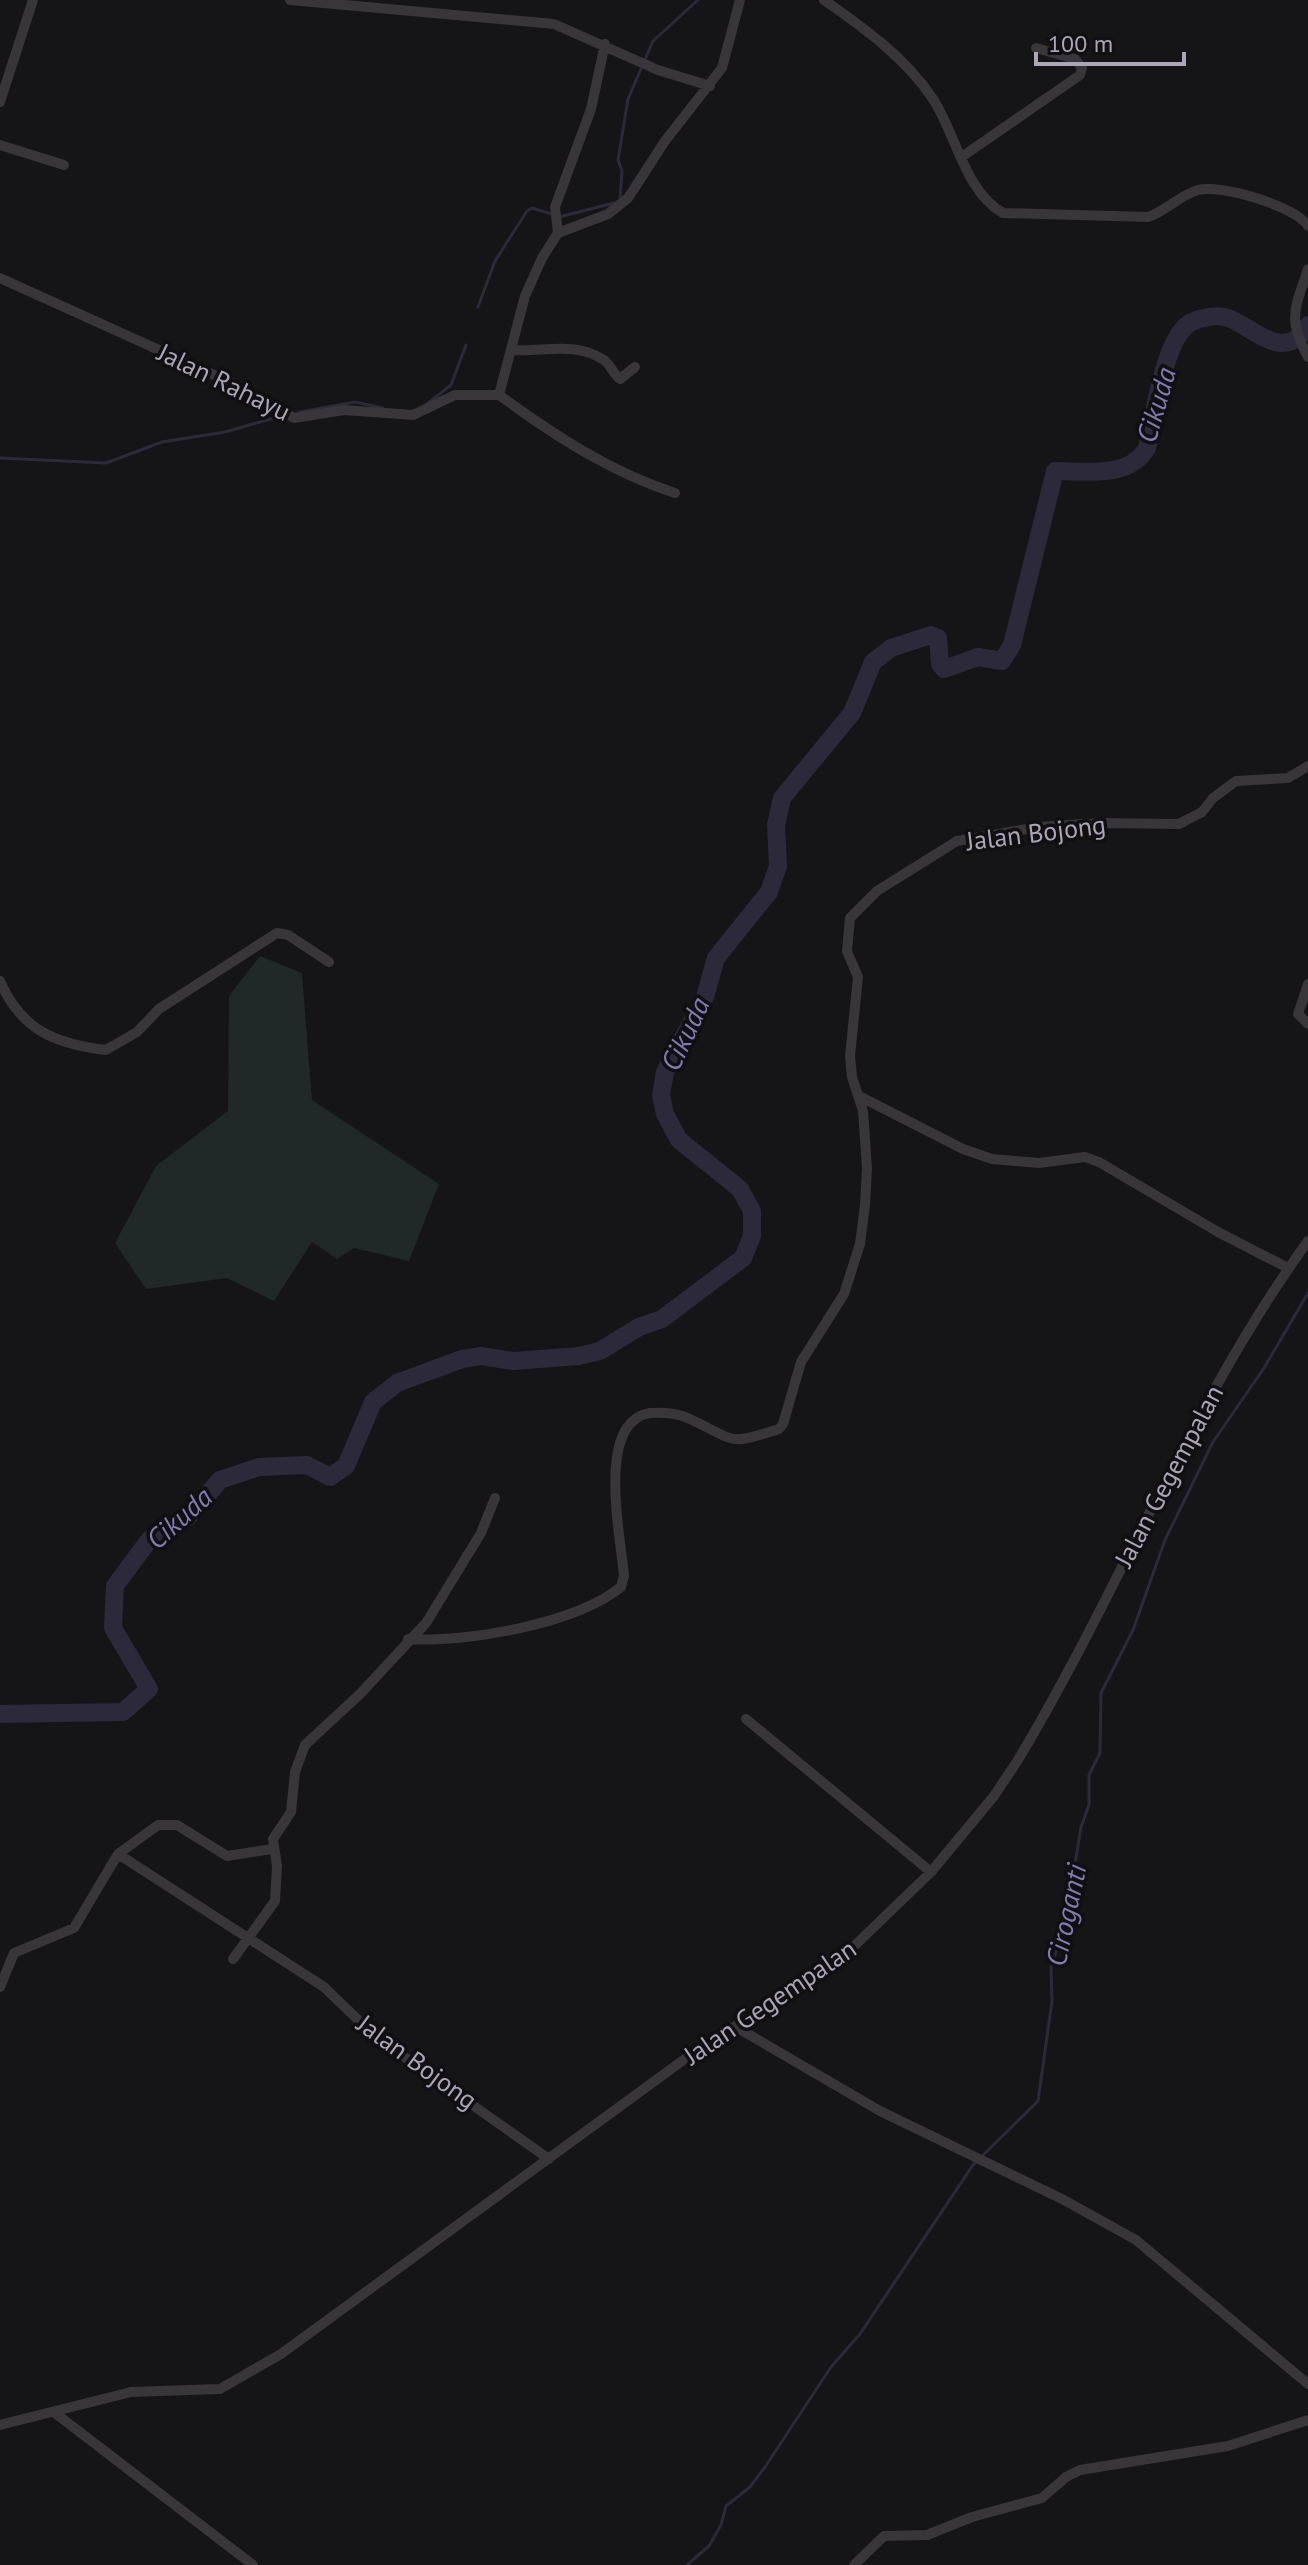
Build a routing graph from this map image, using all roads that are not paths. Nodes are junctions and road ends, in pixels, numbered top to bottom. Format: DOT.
graph roads {
  1 [pos="33,0"];
  2 [pos="290,0"];
  3 [pos="740,0"];
  4 [pos="824,0"];
  5 [pos="605,44"];
  6 [pos="1036,48"];
  7 [pos="710,86"];
  8 [pos="0,102"];
  9 [pos="0,145"];
  10 [pos="963,156"];
  11 [pos="64,165"];
  12 [pos="1308,226"];
  13 [pos="558,233"];
  14 [pos="1308,269"];
  15 [pos="0,278"];
  16 [pos="513,350"];
  17 [pos="1308,357"];
  18 [pos="635,367"];
  19 [pos="499,395"];
  20 [pos="675,493"];
  21 [pos="1308,766"];
  22 [pos="329,962"];
  23 [pos="0,981"];
  24 [pos="1308,984"];
  25 [pos="1308,1024"];
  26 [pos="859,1096"];
  27 [pos="1308,1241"];
  28 [pos="1288,1268"];
  29 [pos="495,1498"];
  30 [pos="408,1639"];
  31 [pos="746,1719"];
  32 [pos="272,1849"];
  33 [pos="118,1854"];
  34 [pos="931,1872"];
  35 [pos="247,1936"];
  36 [pos="233,1959"];
  37 [pos="0,1987"];
  38 [pos="736,2027"];
  39 [pos="549,2159"];
  40 [pos="1308,2384"];
  41 [pos="55,2413"];
  42 [pos="1308,2420"];
  43 [pos="0,2425"];
  44 [pos="253,2565"];
  45 [pos="854,2565"];
  1 -- 8 [label="street"];
  2 -- 5 [label="street"];
  3 -- 7 [label="street"];
  4 -- 10 [label="street"];
  5 -- 7 [label="street"];
  5 -- 13 [label="street"];
  6 -- 10 [label="street"];
  7 -- 13 [label="street"];
  9 -- 11 [label="street"];
  10 -- 12 [label="street"];
  13 -- 16 [label="street"];
  14 -- 17 [label="street"];
  15 -- 19 [label="street, Jalan Rahayu"];
  16 -- 18 [label="street"];
  16 -- 19 [label="street"];
  19 -- 20 [label="street"];
  21 -- 26 [label="street, Jalan Bojong"];
  22 -- 23 [label="street"];
  24 -- 25 [label="street"];
  26 -- 28 [label="street"];
  26 -- 30 [label="street, Jalan Bojong"];
  27 -- 28 [label="street, Jalan Gegempalan"];
  28 -- 34 [label="street, Jalan Gegempalan"];
  29 -- 30 [label="street"];
  30 -- 32 [label="street"];
  31 -- 34 [label="street"];
  32 -- 33 [label="street"];
  32 -- 35 [label="street"];
  33 -- 35 [label="street, Jalan Bojong"];
  33 -- 37 [label="street"];
  34 -- 38 [label="street, Jalan Gegempalan"];
  35 -- 36 [label="street"];
  35 -- 39 [label="street, Jalan Bojong"];
  38 -- 39 [label="street, Jalan Gegempalan"];
  38 -- 40 [label="street"];
  39 -- 41 [label="street, Jalan Gegempalan"];
  41 -- 43 [label="street, Jalan Gegempalan"];
  41 -- 44 [label="street"];
  42 -- 45 [label="street"];
}
